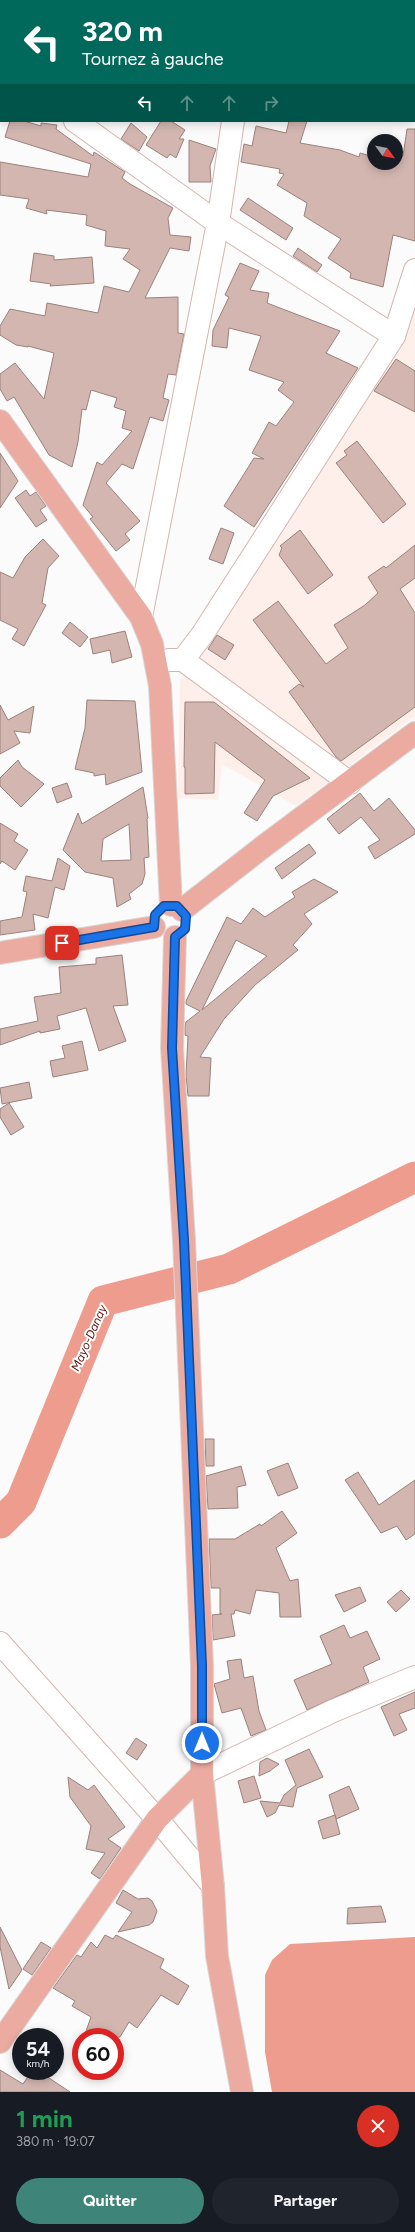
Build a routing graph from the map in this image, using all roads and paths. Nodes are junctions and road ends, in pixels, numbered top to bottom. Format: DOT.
graph roads {
  1 [pos="76,122"];
  2 [pos="233,122"];
  3 [pos="218,223"];
  4 [pos="415,270"];
  5 [pos="394,336"];
  6 [pos="0,421"];
  7 [pos="141,617"];
  8 [pos="156,660"];
  9 [pos="184,660"];
  10 [pos="415,733"];
  11 [pos="350,783"];
  12 [pos="177,908"];
  13 [pos="154,927"];
  14 [pos="175,937"];
  15 [pos="0,953"];
  16 [pos="0,1643"];
  17 [pos="415,1677"];
  18 [pos="202,1774"];
  19 [pos="157,1819"];
  20 [pos="213,1886"];
  21 [pos="0,2042"];
  22 [pos="242,2092"];
  1 -- 3 [label="street"];
  2 -- 3 [label="street"];
  3 -- 5 [label="street"];
  3 -- 7 [label="street"];
  4 -- 5 [label="street"];
  5 -- 9 [label="street"];
  6 -- 7 [label="main road"];
  7 -- 8 [label="main road"];
  8 -- 9 [label="street"];
  8 -- 12 [label="main road"];
  9 -- 11 [label="street"];
  10 -- 11 [label="main road"];
  11 -- 12 [label="main road"];
  12 -- 13 [label="main road"];
  12 -- 14 [label="main road"];
  13 -- 14 [label="main road"];
  13 -- 15 [label="main road"];
  14 -- 18 [label="main road"];
  16 -- 19 [label="street"];
  17 -- 18 [label="street"];
  18 -- 19 [label="main road"];
  18 -- 20 [label="main road"];
  19 -- 20 [label="street"];
  19 -- 21 [label="main road"];
  20 -- 22 [label="main road"];
}
